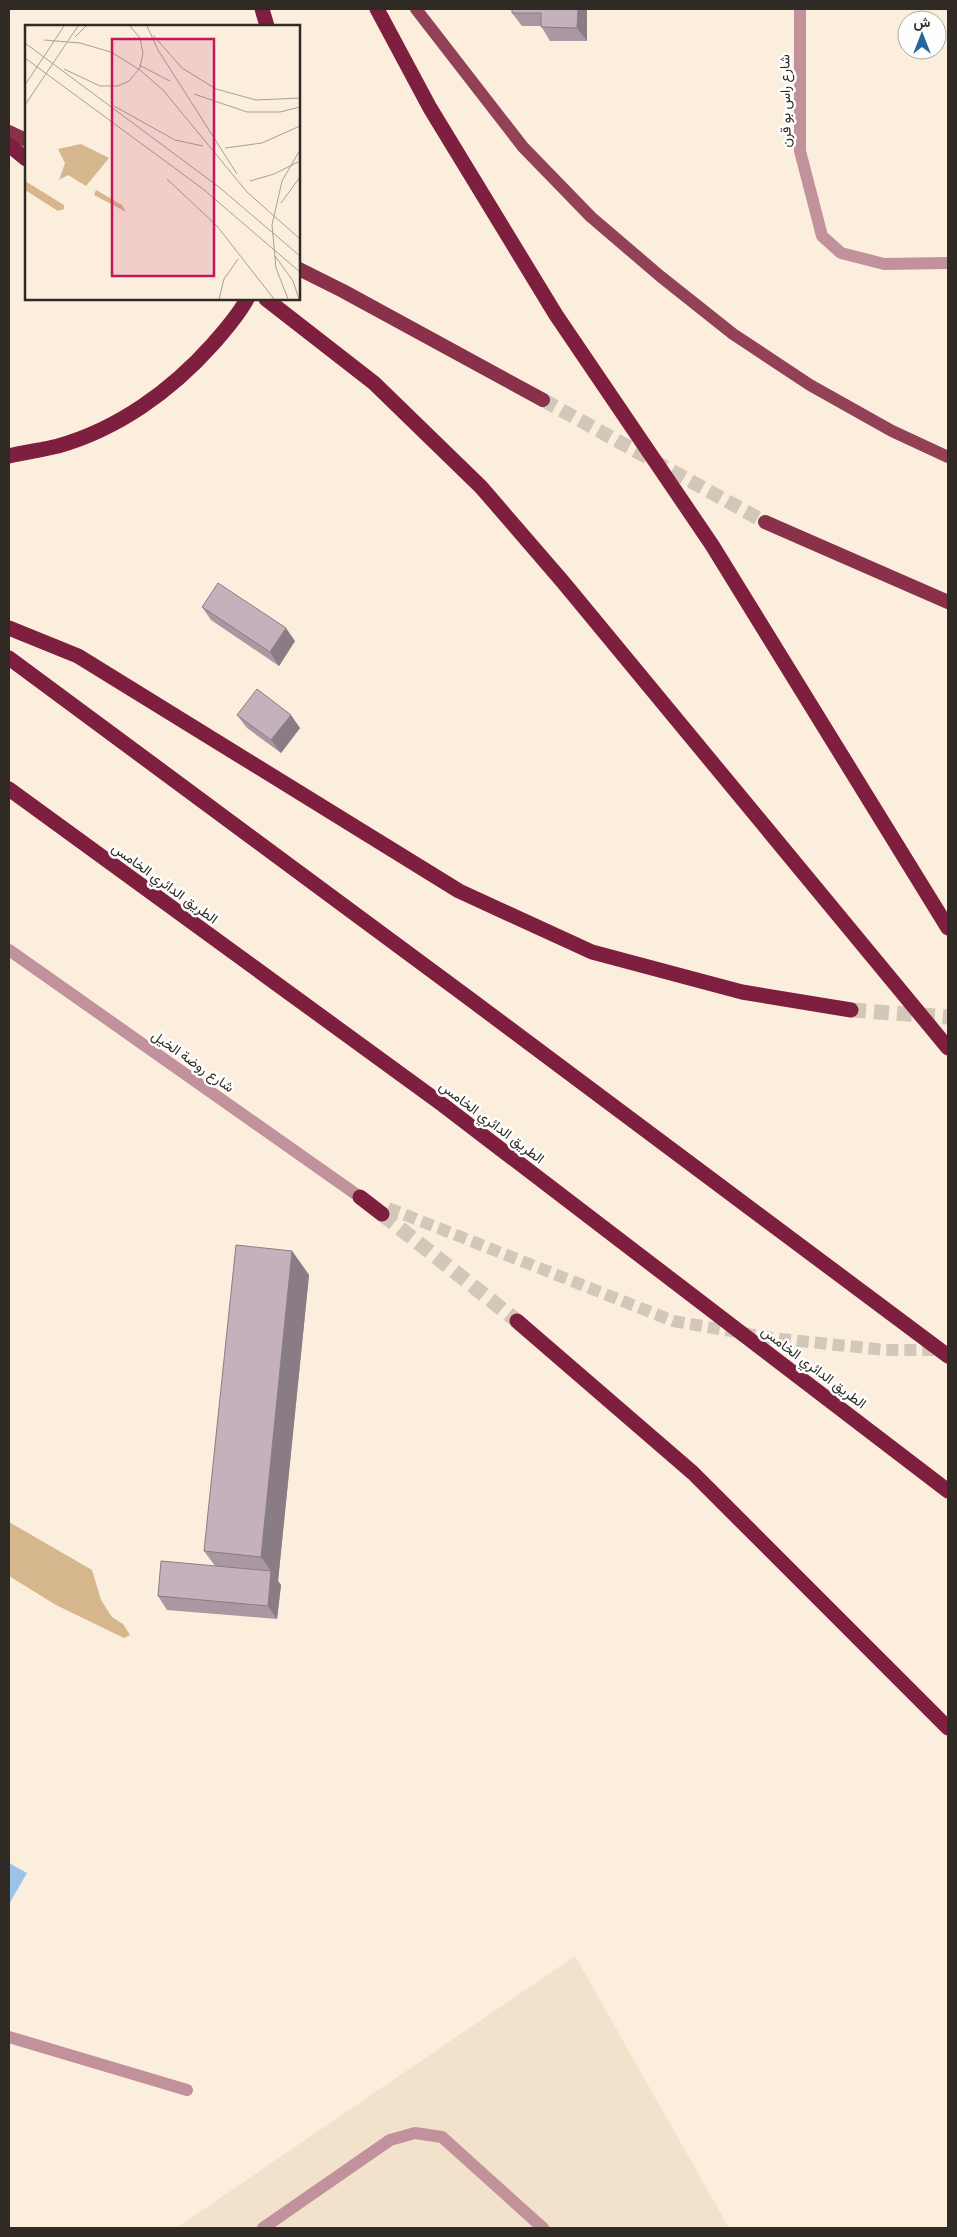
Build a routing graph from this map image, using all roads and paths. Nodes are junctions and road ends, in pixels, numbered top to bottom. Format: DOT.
graph roads {
  1 [pos="262,9"];
  2 [pos="377,9"];
  3 [pos="416,9"];
  4 [pos="800,9"];
  5 [pos="267,25"];
  6 [pos="9,132"];
  7 [pos="25,140"];
  8 [pos="9,145"];
  9 [pos="25,159"];
  10 [pos="948,263"];
  11 [pos="300,269"];
  12 [pos="246,300"];
  13 [pos="267,300"];
  14 [pos="543,400"];
  15 [pos="9,456"];
  16 [pos="948,458"];
  17 [pos="765,522"];
  18 [pos="948,602"];
  19 [pos="9,628"];
  20 [pos="9,658"];
  21 [pos="9,789"];
  22 [pos="948,928"];
  23 [pos="9,950"];
  24 [pos="851,1010"];
  25 [pos="948,1048"];
  26 [pos="360,1197"];
  27 [pos="385,1211"];
  28 [pos="517,1322"];
  29 [pos="948,1356"];
  30 [pos="948,1491"];
  31 [pos="948,1728"];
  32 [pos="9,2037"];
  33 [pos="187,2090"];
  34 [pos="263,2228"];
  35 [pos="543,2228"];
  1 -- 5 [label="highway"];
  2 -- 22 [label="highway"];
  3 -- 16 [label="main road"];
  4 -- 10 [label="street, شارع راس بو قرن"];
  6 -- 7 [label="highway"];
  8 -- 9 [label="highway"];
  11 -- 14 [label="highway"];
  12 -- 15 [label="highway"];
  13 -- 25 [label="highway"];
  17 -- 18 [label="highway"];
  19 -- 24 [label="highway"];
  20 -- 29 [label="highway"];
  21 -- 30 [label="highway, الطريق الدائري الخامس"];
  23 -- 26 [label="street, شارع روضة الخيل"];
  26 -- 27 [label="highway"];
  28 -- 31 [label="highway"];
  32 -- 33 [label="street"];
  34 -- 35 [label="street"];
}
